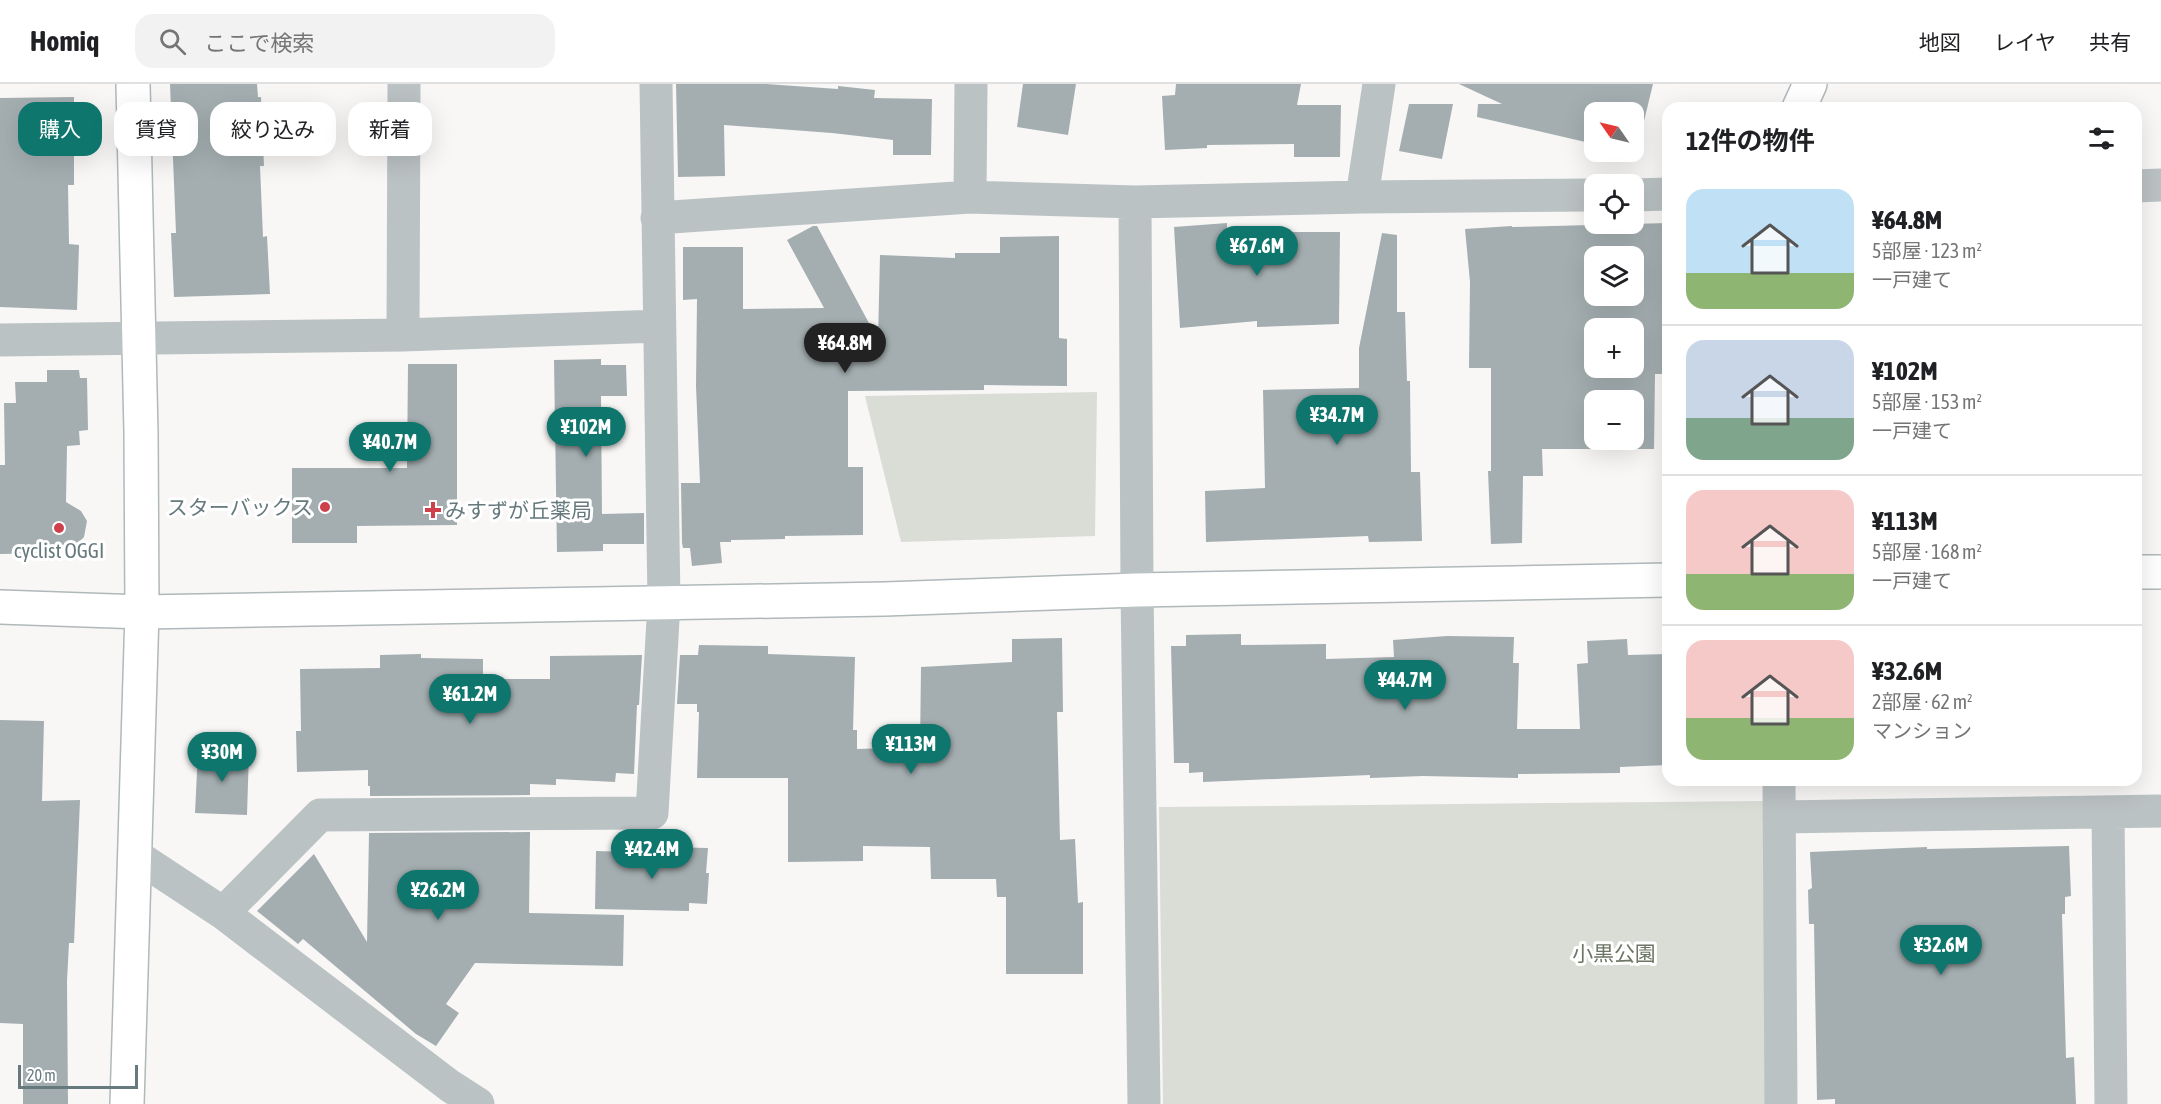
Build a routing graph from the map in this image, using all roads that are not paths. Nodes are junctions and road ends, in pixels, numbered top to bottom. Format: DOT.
graph roads {
  1 [pos="133,84"];
  2 [pos="404,84"];
  3 [pos="656,84"];
  4 [pos="971,84"];
  5 [pos="1379,84"];
  6 [pos="1810,84"];
  7 [pos="1802,102"];
  8 [pos="2161,185"];
  9 [pos="2142,186"];
  10 [pos="1662,194"];
  11 [pos="1584,195"];
  12 [pos="1644,195"];
  13 [pos="970,197"];
  14 [pos="1362,197"];
  15 [pos="1135,202"];
  16 [pos="657,218"];
  17 [pos="659,326"];
  18 [pos="404,336"];
  19 [pos="139,339"];
  20 [pos="0,340"];
  21 [pos="2142,572"];
  22 [pos="2161,572"];
  23 [pos="1662,580"];
  24 [pos="1137,590"];
  25 [pos="664,602"];
  26 [pos="0,608"];
  27 [pos="142,612"];
  28 [pos="1779,786"];
  29 [pos="2161,811"];
  30 [pos="2108,812"];
  31 [pos="1779,817"];
  32 [pos="135,855"];
  33 [pos="223,913"];
  34 [pos="127,1104"];
  35 [pos="478,1104"];
  36 [pos="1144,1104"];
  37 [pos="1781,1104"];
  38 [pos="2111,1104"];
  1 -- 19 [label="street"];
  2 -- 18 [label="street"];
  3 -- 16 [label="street"];
  4 -- 13 [label="street"];
  5 -- 14 [label="street"];
  6 -- 7 [label="street"];
  8 -- 9 [label="street"];
  10 -- 12 [label="street"];
  11 -- 14 [label="street"];
  13 -- 15 [label="street"];
  13 -- 16 [label="street"];
  14 -- 15 [label="street"];
  15 -- 24 [label="street"];
  16 -- 17 [label="street"];
  17 -- 18 [label="street"];
  17 -- 25 [label="street"];
  18 -- 19 [label="street"];
  19 -- 20 [label="street"];
  19 -- 27 [label="street"];
  21 -- 22 [label="street"];
  23 -- 24 [label="street"];
  24 -- 25 [label="street"];
  24 -- 36 [label="street"];
  25 -- 27 [label="street"];
  25 -- 33 [label="street"];
  26 -- 27 [label="street"];
  27 -- 32 [label="street"];
  28 -- 31 [label="street"];
  29 -- 30 [label="street"];
  30 -- 31 [label="street"];
  30 -- 38 [label="street"];
  31 -- 37 [label="street"];
  32 -- 33 [label="street"];
  32 -- 34 [label="street"];
  33 -- 35 [label="street"];
}
